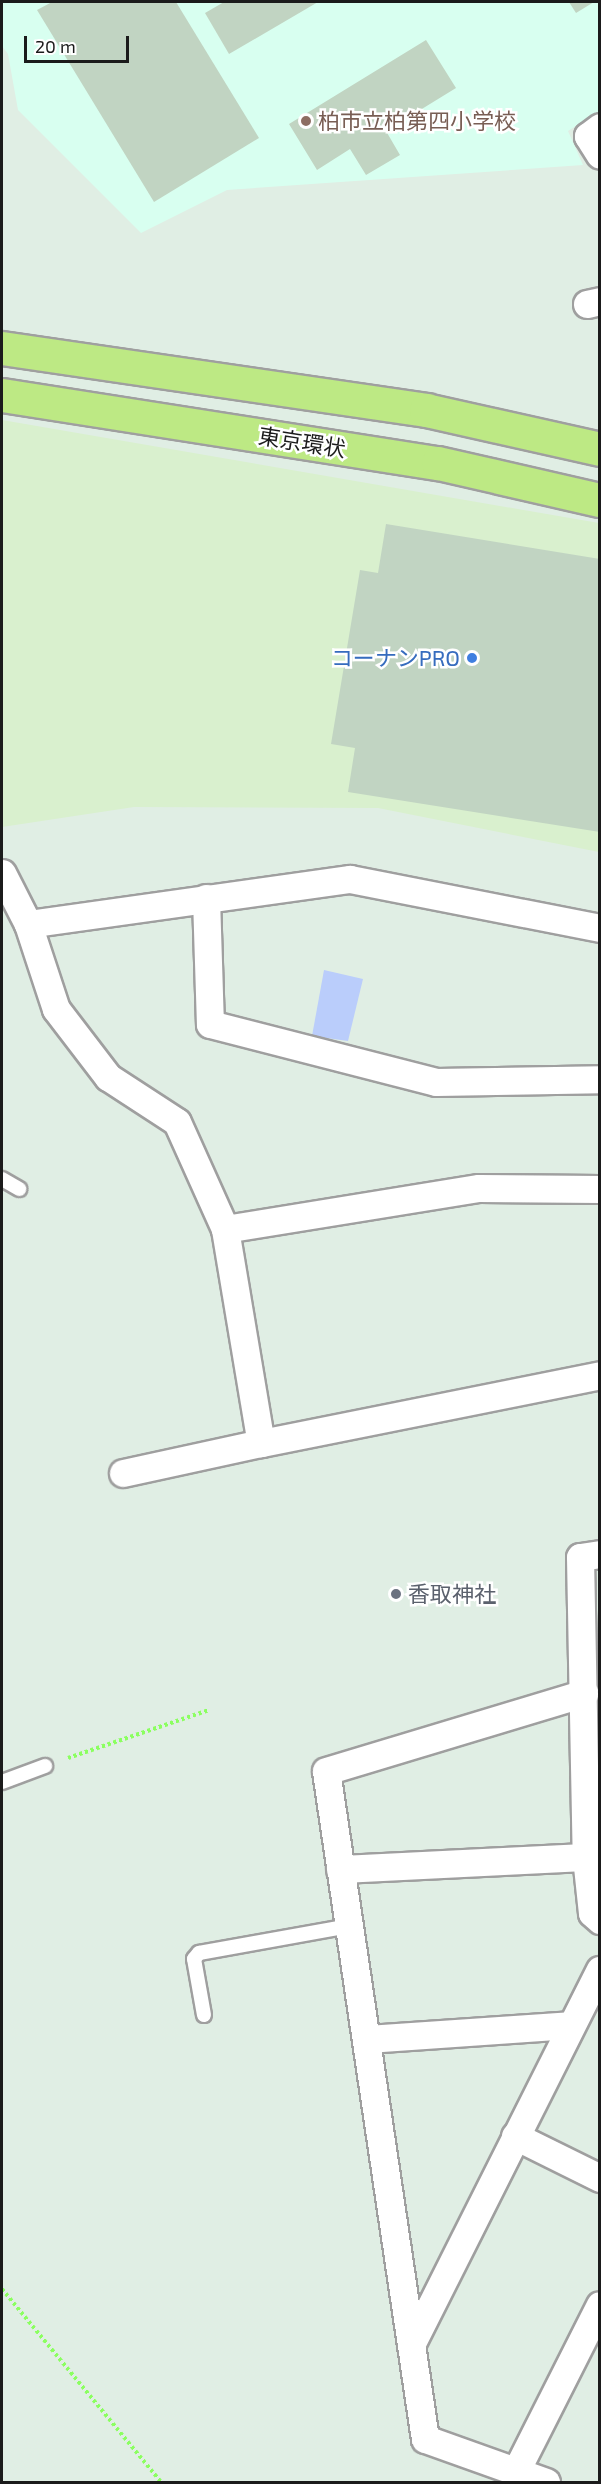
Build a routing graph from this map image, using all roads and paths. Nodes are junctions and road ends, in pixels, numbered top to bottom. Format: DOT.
graph roads {
  1 [pos="600,127"];
  2 [pos="600,155"];
  3 [pos="2,348"];
  4 [pos="2,395"];
  5 [pos="600,449"];
  6 [pos="600,500"];
  7 [pos="2,873"];
  8 [pos="206,898"];
  9 [pos="28,924"];
  10 [pos="600,928"];
  11 [pos="600,1079"];
  12 [pos="2,1179"];
  13 [pos="19,1189"];
  14 [pos="600,1189"];
  15 [pos="225,1229"];
  16 [pos="600,1375"];
  17 [pos="261,1443"];
  18 [pos="123,1473"];
  19 [pos="600,1554"];
  20 [pos="585,1693"];
  21 [pos="209,1710"];
  22 [pos="45,1766"];
  23 [pos="2,1782"];
  24 [pos="586,1857"];
  25 [pos="340,1869"];
  26 [pos="600,1920"];
  27 [pos="349,1926"];
  28 [pos="600,1970"];
  29 [pos="204,2014"];
  30 [pos="571,2025"];
  31 [pos="366,2039"];
  32 [pos="515,2136"];
  33 [pos="600,2178"];
  34 [pos="2,2289"];
  35 [pos="600,2305"];
  36 [pos="411,2345"];
  37 [pos="515,2473"];
  38 [pos="161,2482"];
  39 [pos="546,2482"];
  1 -- 2 [label="street"];
  3 -- 5 [label="highway"];
  4 -- 6 [label="highway, 東京環状"];
  7 -- 9 [label="street"];
  8 -- 9 [label="street"];
  8 -- 10 [label="street"];
  8 -- 11 [label="street"];
  9 -- 15 [label="street"];
  12 -- 13 [label="lane"];
  14 -- 15 [label="street"];
  15 -- 17 [label="street"];
  16 -- 17 [label="street"];
  17 -- 18 [label="street"];
  19 -- 20 [label="street"];
  20 -- 24 [label="street"];
  20 -- 25 [label="street"];
  21 -- 22 [label="path"];
  22 -- 23 [label="lane"];
  24 -- 25 [label="street"];
  24 -- 26 [label="street"];
  25 -- 27 [label="street"];
  27 -- 29 [label="lane"];
  27 -- 31 [label="street"];
  28 -- 30 [label="street"];
  30 -- 31 [label="street"];
  30 -- 32 [label="street"];
  31 -- 36 [label="street"];
  32 -- 33 [label="street"];
  32 -- 36 [label="street"];
  34 -- 38 [label="path"];
  35 -- 37 [label="street"];
  36 -- 37 [label="street"];
  37 -- 39 [label="street"];
}
